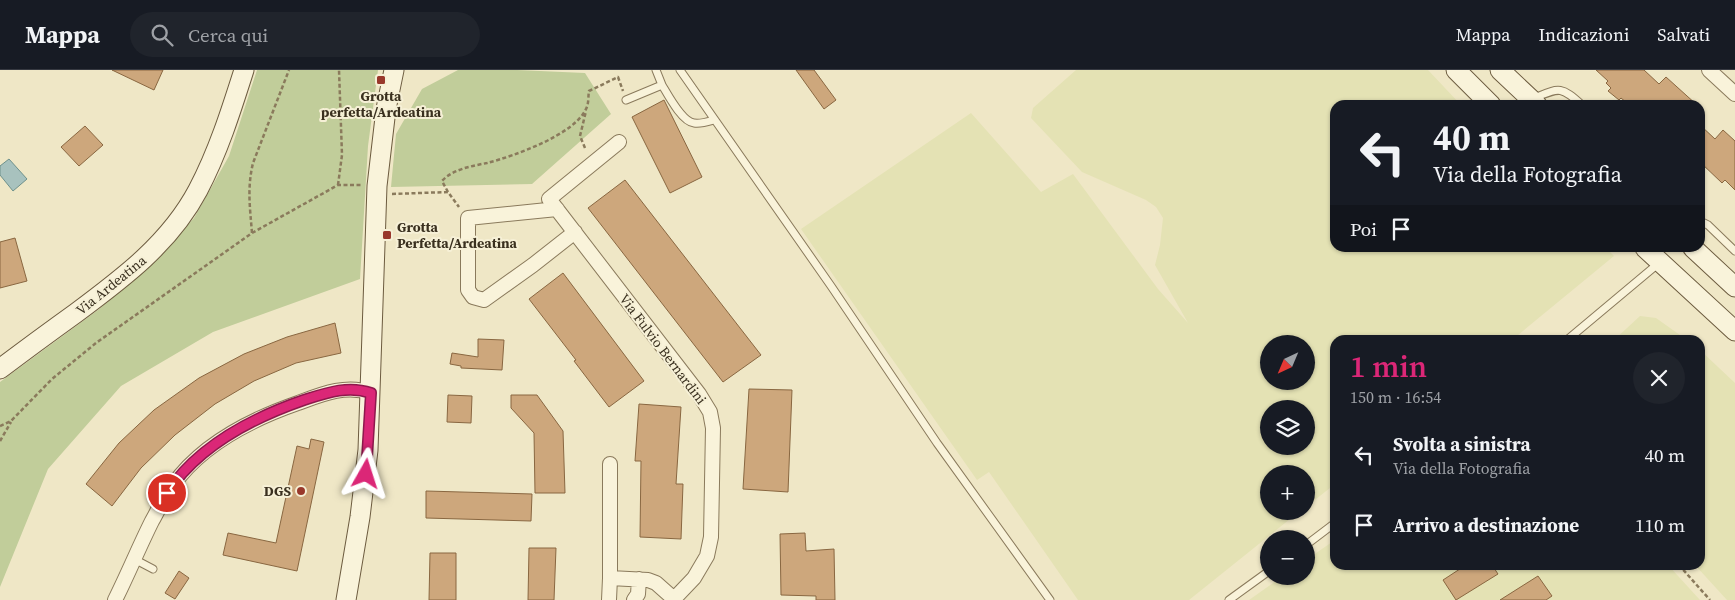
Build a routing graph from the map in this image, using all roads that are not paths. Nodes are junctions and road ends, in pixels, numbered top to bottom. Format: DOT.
graph roads {
  1 [pos="244,70"];
  2 [pos="394,70"];
  3 [pos="656,70"];
  4 [pos="680,70"];
  5 [pos="1456,70"];
  6 [pos="1500,70"];
  7 [pos="1709,70"];
  8 [pos="662,85"];
  9 [pos="1735,94"];
  10 [pos="626,100"];
  11 [pos="1486,100"];
  12 [pos="1532,100"];
  13 [pos="1538,100"];
  14 [pos="1576,100"];
  15 [pos="714,120"];
  16 [pos="619,142"];
  17 [pos="557,209"];
  18 [pos="1705,224"];
  19 [pos="575,232"];
  20 [pos="1735,251"];
  21 [pos="1650,252"];
  22 [pos="1697,252"];
  23 [pos="1661,262"];
  24 [pos="1735,287"];
  25 [pos="1735,332"];
  26 [pos="1573,335"];
  27 [pos="0,369"];
  28 [pos="371,393"];
  29 [pos="610,464"];
  30 [pos="1330,527"];
  31 [pos="1315,538"];
  32 [pos="134,560"];
  33 [pos="153,568"];
  34 [pos="610,578"];
  35 [pos="1260,578"];
  36 [pos="639,579"];
  37 [pos="115,600"];
  38 [pos="346,600"];
  39 [pos="609,600"];
  40 [pos="634,600"];
  41 [pos="674,600"];
  42 [pos="1050,600"];
  43 [pos="1229,600"];
  1 -- 27 [label="main road, Via Ardeatina"];
  2 -- 28 [label="main road"];
  3 -- 8 [label="lane"];
  4 -- 15 [label="lane"];
  5 -- 11 [label="main road"];
  6 -- 12 [label="main road"];
  7 -- 9 [label="street"];
  8 -- 10 [label="lane"];
  8 -- 15 [label="lane"];
  13 -- 14 [label="lane"];
  15 -- 42 [label="lane"];
  16 -- 17 [label="street"];
  17 -- 19 [label="street, Via Fulvio Bernardini"];
  17 -- 19 [label="street"];
  18 -- 20 [label="lane"];
  19 -- 41 [label="street, Via Fulvio Bernardini"];
  21 -- 23 [label="main road"];
  22 -- 24 [label="main road"];
  23 -- 25 [label="main road"];
  23 -- 26 [label="lane"];
  28 -- 32 [label="street"];
  28 -- 38 [label="main road"];
  29 -- 34 [label="street"];
  30 -- 31 [label="lane"];
  32 -- 33 [label="lane"];
  32 -- 37 [label="street"];
  34 -- 36 [label="street"];
  34 -- 39 [label="street"];
  35 -- 43 [label="lane"];
  36 -- 40 [label="street"];
  36 -- 41 [label="street"];
}
